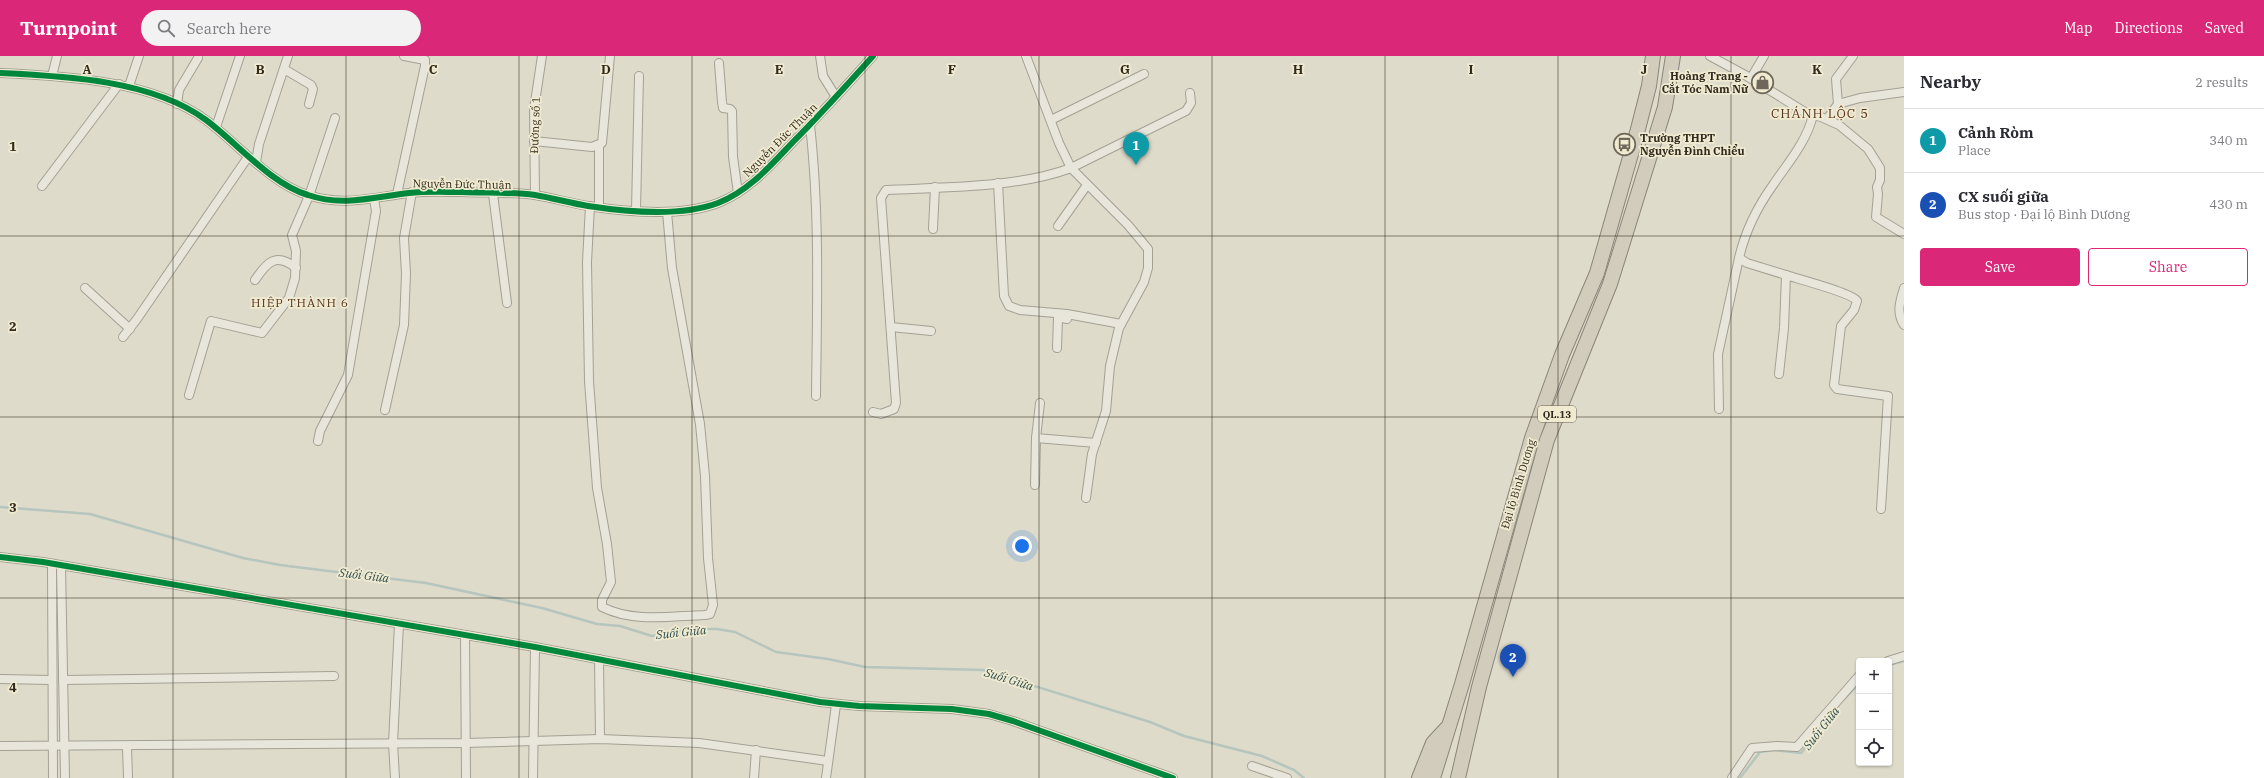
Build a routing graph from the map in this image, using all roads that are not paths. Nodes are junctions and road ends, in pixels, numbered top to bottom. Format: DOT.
graph roads {
  1 [pos="57,56"];
  2 [pos="139,56"];
  3 [pos="240,56"];
  4 [pos="288,56"];
  5 [pos="404,56"];
  6 [pos="542,56"];
  7 [pos="610,56"];
  8 [pos="820,56"];
  9 [pos="873,56"];
  10 [pos="1026,56"];
  11 [pos="1653,56"];
  12 [pos="1673,56"];
  13 [pos="1710,56"];
  14 [pos="1764,56"];
  15 [pos="1853,56"];
  16 [pos="198,58"];
  17 [pos="425,58"];
  18 [pos="719,63"];
  19 [pos="284,69"];
  20 [pos="0,73"];
  21 [pos="1144,74"];
  22 [pos="52,76"];
  23 [pos="639,76"];
  24 [pos="1751,78"];
  25 [pos="119,84"];
  26 [pos="129,86"];
  27 [pos="1904,92"];
  28 [pos="1190,93"];
  29 [pos="836,97"];
  30 [pos="177,104"];
  31 [pos="309,104"];
  32 [pos="1838,104"];
  33 [pos="1813,115"];
  34 [pos="335,118"];
  35 [pos="1827,119"];
  36 [pos="1051,120"];
  37 [pos="810,125"];
  38 [pos="216,127"];
  39 [pos="534,141"];
  40 [pos="600,145"];
  41 [pos="248,157"];
  42 [pos="256,162"];
  43 [pos="1071,168"];
  44 [pos="998,183"];
  45 [pos="1086,185"];
  46 [pos="42,186"];
  47 [pos="935,187"];
  48 [pos="412,192"];
  49 [pos="738,193"];
  50 [pos="397,194"];
  51 [pos="493,194"];
  52 [pos="534,195"];
  53 [pos="309,196"];
  54 [pos="374,199"];
  55 [pos="590,206"];
  56 [pos="599,207"];
  57 [pos="636,210"];
  58 [pos="667,212"];
  59 [pos="1058,226"];
  60 [pos="933,229"];
  61 [pos="1904,234"];
  62 [pos="1739,258"];
  63 [pos="296,268"];
  64 [pos="1786,275"];
  65 [pos="255,280"];
  66 [pos="85,288"];
  67 [pos="1904,288"];
  68 [pos="507,303"];
  69 [pos="1904,325"];
  70 [pos="1120,326"];
  71 [pos="891,327"];
  72 [pos="130,329"];
  73 [pos="931,331"];
  74 [pos="123,337"];
  75 [pos="1057,348"];
  76 [pos="1779,374"];
  77 [pos="189,395"];
  78 [pos="816,396"];
  79 [pos="1040,403"];
  80 [pos="1719,409"];
  81 [pos="385,410"];
  82 [pos="873,412"];
  83 [pos="1036,438"];
  84 [pos="318,441"];
  85 [pos="1096,443"];
  86 [pos="1035,485"];
  87 [pos="1086,498"];
  88 [pos="1881,509"];
  89 [pos="0,557"];
  90 [pos="52,564"];
  91 [pos="61,566"];
  92 [pos="399,624"];
  93 [pos="465,635"];
  94 [pos="535,647"];
  95 [pos="1904,656"];
  96 [pos="599,659"];
  97 [pos="1892,660"];
  98 [pos="334,676"];
  99 [pos="0,679"];
  100 [pos="1856,679"];
  101 [pos="51,680"];
  102 [pos="63,680"];
  103 [pos="836,704"];
  104 [pos="1449,726"];
  105 [pos="600,739"];
  106 [pos="535,740"];
  107 [pos="393,743"];
  108 [pos="465,743"];
  109 [pos="0,746"];
  110 [pos="127,746"];
  111 [pos="51,747"];
  112 [pos="65,747"];
  113 [pos="756,750"];
  114 [pos="1464,753"];
  115 [pos="828,760"];
  116 [pos="1252,766"];
  117 [pos="53,778"];
  118 [pos="65,778"];
  119 [pos="128,778"];
  120 [pos="394,778"];
  121 [pos="466,778"];
  122 [pos="533,778"];
  123 [pos="754,778"];
  124 [pos="826,778"];
  125 [pos="1173,778"];
  126 [pos="1287,778"];
  127 [pos="1419,778"];
  128 [pos="1433,778"];
  129 [pos="1458,778"];
  130 [pos="1463,778"];
  131 [pos="1732,778"];
  1 -- 22 [label="street"];
  2 -- 26 [label="street"];
  3 -- 38 [label="street"];
  4 -- 19 [label="street"];
  5 -- 17 [label="street"];
  6 -- 39 [label="street, Đường số 1"];
  7 -- 40 [label="street"];
  8 -- 29 [label="street"];
  9 -- 29 [label="street, Nguyễn Đức Thuận"];
  10 -- 36 [label="street"];
  11 -- 104 [label="highway, Đại lộ Bình Dương / QL.13"];
  12 -- 114 [label="highway, Đại lộ Bình Dương / QL.13"];
  13 -- 24 [label="street"];
  14 -- 24 [label="street"];
  15 -- 32 [label="street"];
  16 -- 30 [label="street"];
  17 -- 50 [label="street"];
  18 -- 49 [label="street"];
  19 -- 31 [label="street"];
  19 -- 42 [label="street"];
  20 -- 22 [label="street, Nguyễn Đức Thuận"];
  21 -- 36 [label="street"];
  22 -- 25 [label="street, Nguyễn Đức Thuận"];
  23 -- 57 [label="street"];
  24 -- 33 [label="street"];
  25 -- 26 [label="street, Nguyễn Đức Thuận"];
  25 -- 46 [label="street"];
  26 -- 30 [label="street, Nguyễn Đức Thuận"];
  27 -- 32 [label="street"];
  28 -- 43 [label="street"];
  29 -- 37 [label="street, Nguyễn Đức Thuận"];
  30 -- 38 [label="street, Nguyễn Đức Thuận"];
  32 -- 35 [label="street"];
  33 -- 35 [label="street"];
  33 -- 62 [label="street"];
  34 -- 53 [label="street"];
  35 -- 61 [label="street"];
  36 -- 43 [label="street"];
  37 -- 49 [label="street, Nguyễn Đức Thuận"];
  37 -- 78 [label="street"];
  38 -- 41 [label="street, Nguyễn Đức Thuận"];
  39 -- 40 [label="street"];
  39 -- 52 [label="street, Đường số 1"];
  40 -- 56 [label="street"];
  41 -- 42 [label="street, Nguyễn Đức Thuận"];
  41 -- 72 [label="street"];
  42 -- 53 [label="street, Nguyễn Đức Thuận"];
  43 -- 44 [label="street"];
  43 -- 45 [label="street"];
  44 -- 47 [label="street"];
  44 -- 70 [label="street"];
  45 -- 59 [label="street"];
  45 -- 70 [label="street"];
  47 -- 60 [label="street"];
  47 -- 71 [label="street"];
  48 -- 50 [label="street, Nguyễn Đức Thuận"];
  48 -- 51 [label="street, Nguyễn Đức Thuận"];
  48 -- 81 [label="street"];
  49 -- 58 [label="street, Nguyễn Đức Thuận"];
  50 -- 54 [label="street, Nguyễn Đức Thuận"];
  51 -- 52 [label="street, Nguyễn Đức Thuận"];
  51 -- 68 [label="street"];
  52 -- 55 [label="street, Nguyễn Đức Thuận"];
  53 -- 54 [label="street, Nguyễn Đức Thuận"];
  53 -- 63 [label="street"];
  54 -- 84 [label="street"];
  55 -- 56 [label="street, Nguyễn Đức Thuận"];
  55 -- 58 [label="street"];
  56 -- 57 [label="street, Nguyễn Đức Thuận"];
  57 -- 58 [label="street, Nguyễn Đức Thuận"];
  62 -- 64 [label="street"];
  62 -- 80 [label="street"];
  63 -- 65 [label="street"];
  63 -- 77 [label="street"];
  64 -- 76 [label="street"];
  64 -- 88 [label="street"];
  66 -- 72 [label="street"];
  67 -- 69 [label="street"];
  70 -- 75 [label="street"];
  70 -- 85 [label="street"];
  71 -- 73 [label="street"];
  71 -- 82 [label="street"];
  72 -- 74 [label="street"];
  79 -- 83 [label="street"];
  83 -- 85 [label="street"];
  83 -- 86 [label="street"];
  85 -- 87 [label="street"];
  89 -- 90 [label="street"];
  90 -- 91 [label="street"];
  90 -- 101 [label="street"];
  91 -- 92 [label="street"];
  91 -- 102 [label="street"];
  92 -- 93 [label="street"];
  92 -- 107 [label="street"];
  93 -- 94 [label="street"];
  93 -- 108 [label="street"];
  94 -- 96 [label="street"];
  94 -- 106 [label="street"];
  95 -- 97 [label="street"];
  96 -- 103 [label="street"];
  96 -- 105 [label="street"];
  98 -- 102 [label="street"];
  99 -- 101 [label="street"];
  100 -- 131 [label="street"];
  101 -- 111 [label="street"];
  102 -- 112 [label="street"];
  103 -- 115 [label="street"];
  103 -- 125 [label="street"];
  104 -- 127 [label="highway"];
  104 -- 128 [label="highway, Đại lộ Bình Dương / QL.13"];
  105 -- 106 [label="street"];
  105 -- 113 [label="street"];
  106 -- 108 [label="street"];
  106 -- 122 [label="street"];
  107 -- 108 [label="street"];
  107 -- 110 [label="street"];
  107 -- 120 [label="street"];
  108 -- 121 [label="street"];
  109 -- 111 [label="street"];
  110 -- 112 [label="street"];
  110 -- 119 [label="street"];
  111 -- 112 [label="street"];
  111 -- 117 [label="street"];
  112 -- 118 [label="street"];
  113 -- 115 [label="street"];
  113 -- 123 [label="street"];
  114 -- 129 [label="highway, Đại lộ Bình Dương / QL.13"];
  114 -- 130 [label="highway"];
  115 -- 124 [label="street"];
  116 -- 126 [label="street"];
}
